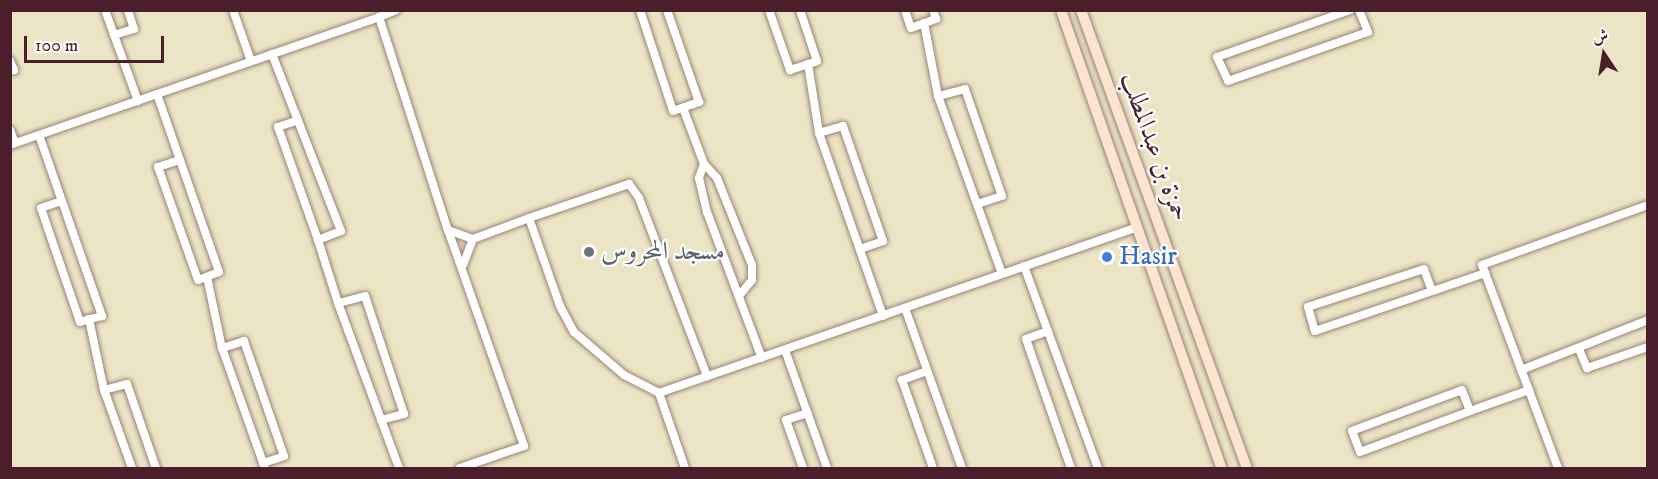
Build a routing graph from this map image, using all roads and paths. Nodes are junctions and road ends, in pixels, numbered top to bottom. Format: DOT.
graph roads {
  1 [pos="105,10"];
  2 [pos="128,10"];
  3 [pos="233,10"];
  4 [pos="396,10"];
  5 [pos="640,10"];
  6 [pos="668,10"];
  7 [pos="769,10"];
  8 [pos="800,10"];
  9 [pos="905,10"];
  10 [pos="933,10"];
  11 [pos="1060,10"];
  12 [pos="1081,10"];
  13 [pos="1350,10"];
  14 [pos="1359,10"];
  15 [pos="379,17"];
  16 [pos="924,23"];
  17 [pos="1086,26"];
  18 [pos="1066,27"];
  19 [pos="114,35"];
  20 [pos="272,54"];
  21 [pos="10,61"];
  22 [pos="251,61"];
  23 [pos="808,64"];
  24 [pos="10,71"];
  25 [pos="1082,73"];
  26 [pos="1103,73"];
  27 [pos="157,94"];
  28 [pos="938,96"];
  29 [pos="138,101"];
  30 [pos="683,108"];
  31 [pos="298,120"];
  32 [pos="10,130"];
  33 [pos="819,134"];
  34 [pos="39,135"];
  35 [pos="13,144"];
  36 [pos="180,160"];
  37 [pos="704,164"];
  38 [pos="61,201"];
  39 [pos="977,204"];
  40 [pos="1647,205"];
  41 [pos="529,218"];
  42 [pos="1135,228"];
  43 [pos="448,230"];
  44 [pos="473,239"];
  45 [pos="318,240"];
  46 [pos="860,249"];
  47 [pos="463,265"];
  48 [pos="1024,266"];
  49 [pos="1485,273"];
  50 [pos="1002,274"];
  51 [pos="207,277"];
  52 [pos="1432,291"];
  53 [pos="739,296"];
  54 [pos="338,303"];
  55 [pos="905,308"];
  56 [pos="883,316"];
  57 [pos="89,319"];
  58 [pos="1647,320"];
  59 [pos="1048,331"];
  60 [pos="1647,347"];
  61 [pos="222,348"];
  62 [pos="1579,349"];
  63 [pos="785,350"];
  64 [pos="762,358"];
  65 [pos="1521,370"];
  66 [pos="927,371"];
  67 [pos="707,376"];
  68 [pos="104,390"];
  69 [pos="1529,390"];
  70 [pos="659,393"];
  71 [pos="1470,411"];
  72 [pos="808,413"];
  73 [pos="381,420"];
  74 [pos="264,466"];
  75 [pos="132,468"];
  76 [pos="156,468"];
  77 [pos="399,468"];
  78 [pos="460,468"];
  79 [pos="686,468"];
  80 [pos="803,468"];
  81 [pos="827,468"];
  82 [pos="933,468"];
  83 [pos="962,468"];
  84 [pos="1071,468"];
  85 [pos="1098,468"];
  86 [pos="1221,468"];
  87 [pos="1247,468"];
  88 [pos="1558,468"];
  1 -- 19 [label="street"];
  2 -- 19 [label="street"];
  3 -- 22 [label="street"];
  4 -- 15 [label="street"];
  5 -- 30 [label="street"];
  6 -- 30 [label="street"];
  7 -- 23 [label="street"];
  8 -- 23 [label="street"];
  9 -- 16 [label="street"];
  10 -- 16 [label="street"];
  11 -- 18 [label="street, حمزة بن عبدالمطلب"];
  12 -- 17 [label="street, حمزة بن عبدالمطلب"];
  13 -- 14 [label="street"];
  15 -- 20 [label="street"];
  15 -- 43 [label="street"];
  16 -- 28 [label="street"];
  17 -- 18 [label="street"];
  17 -- 26 [label="street, حمزة بن عبدالمطلب"];
  18 -- 25 [label="street, حمزة بن عبدالمطلب"];
  19 -- 29 [label="street"];
  20 -- 22 [label="street"];
  20 -- 31 [label="street"];
  21 -- 24 [label="street"];
  22 -- 27 [label="street"];
  23 -- 33 [label="street"];
  25 -- 26 [label="street"];
  25 -- 42 [label="street, حمزة بن عبدالمطلب"];
  26 -- 87 [label="street, حمزة بن عبدالمطلب"];
  27 -- 29 [label="street"];
  27 -- 36 [label="street"];
  28 -- 39 [label="street"];
  28 -- 39 [label="street"];
  29 -- 34 [label="street"];
  30 -- 37 [label="street"];
  31 -- 45 [label="street"];
  31 -- 45 [label="street"];
  32 -- 35 [label="street"];
  33 -- 46 [label="street"];
  33 -- 46 [label="street"];
  34 -- 35 [label="street"];
  34 -- 38 [label="street"];
  36 -- 51 [label="street"];
  36 -- 51 [label="street"];
  37 -- 53 [label="street"];
  37 -- 53 [label="street"];
  38 -- 57 [label="street"];
  38 -- 57 [label="street"];
  39 -- 50 [label="street"];
  40 -- 49 [label="street"];
  41 -- 44 [label="street"];
  41 -- 67 [label="street"];
  41 -- 70 [label="street"];
  42 -- 48 [label="street"];
  42 -- 86 [label="street, حمزة بن عبدالمطلب"];
  43 -- 44 [label="street"];
  43 -- 47 [label="street"];
  44 -- 47 [label="street"];
  45 -- 54 [label="street"];
  46 -- 56 [label="street"];
  47 -- 78 [label="street"];
  48 -- 50 [label="street"];
  48 -- 59 [label="street"];
  49 -- 52 [label="street"];
  49 -- 65 [label="street"];
  50 -- 55 [label="street"];
  51 -- 61 [label="street"];
  52 -- 52 [label="street"];
  53 -- 64 [label="street"];
  54 -- 73 [label="street"];
  54 -- 73 [label="street"];
  55 -- 56 [label="street"];
  55 -- 66 [label="street"];
  56 -- 63 [label="street"];
  57 -- 68 [label="street"];
  58 -- 62 [label="street"];
  59 -- 84 [label="street"];
  59 -- 85 [label="street"];
  60 -- 62 [label="street"];
  61 -- 74 [label="street"];
  61 -- 74 [label="street"];
  62 -- 65 [label="street"];
  63 -- 64 [label="street"];
  63 -- 72 [label="street"];
  64 -- 67 [label="street"];
  65 -- 69 [label="street"];
  66 -- 82 [label="street"];
  66 -- 83 [label="street"];
  67 -- 70 [label="street"];
  68 -- 75 [label="street"];
  68 -- 76 [label="street"];
  69 -- 71 [label="street"];
  69 -- 88 [label="street"];
  70 -- 79 [label="street"];
  71 -- 71 [label="street"];
  72 -- 80 [label="street"];
  72 -- 81 [label="street"];
  73 -- 77 [label="street"];
}
